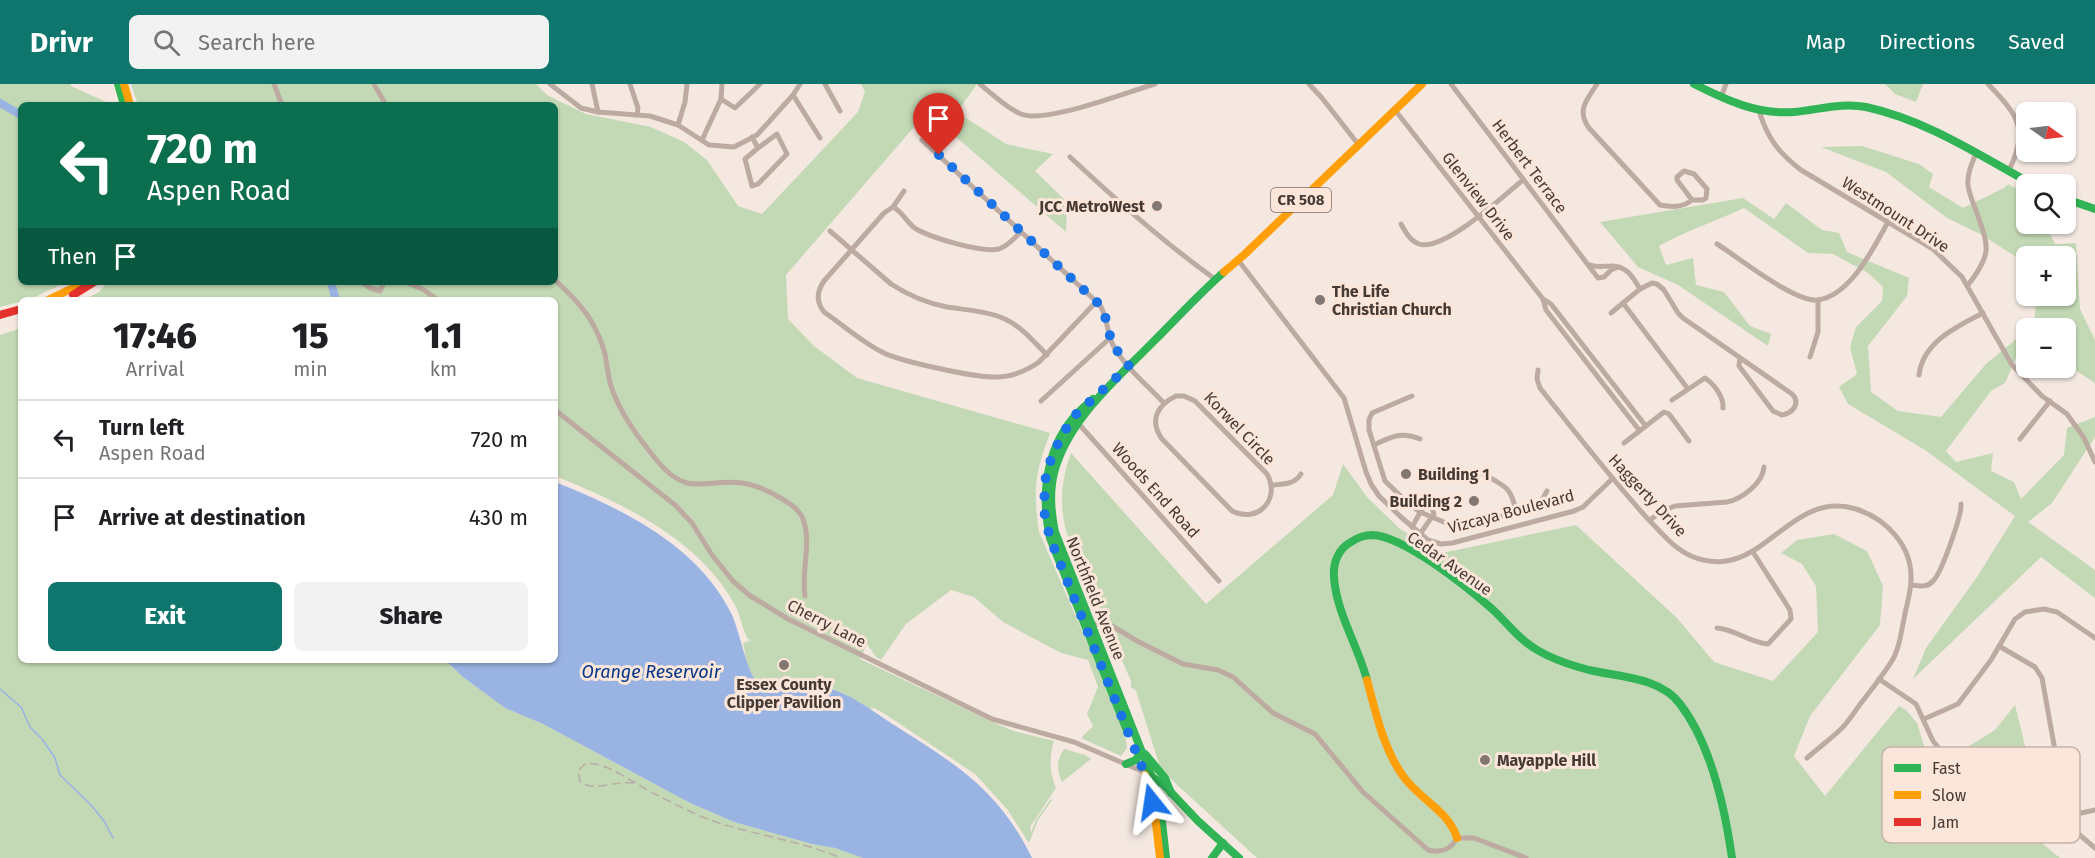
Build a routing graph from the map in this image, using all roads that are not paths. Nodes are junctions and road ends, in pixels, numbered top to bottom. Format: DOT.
graph roads {
  1 [pos="118,84"];
  2 [pos="124,84"];
  3 [pos="274,84"];
  4 [pos="374,84"];
  5 [pos="550,84"];
  6 [pos="592,84"];
  7 [pos="630,84"];
  8 [pos="687,84"];
  9 [pos="722,84"];
  10 [pos="760,84"];
  11 [pos="800,84"];
  12 [pos="825,84"];
  13 [pos="980,84"];
  14 [pos="1155,84"];
  15 [pos="1309,84"];
  16 [pos="1422,84"];
  17 [pos="1451,84"];
  18 [pos="1597,84"];
  19 [pos="1694,84"];
  20 [pos="1726,84"];
  21 [pos="1988,84"];
  22 [pos="793,95"];
  23 [pos="1721,97"];
  24 [pos="721,99"];
  25 [pos="123,102"];
  26 [pos="129,102"];
  27 [pos="281,102"];
  28 [pos="384,102"];
  29 [pos="1395,110"];
  30 [pos="840,111"];
  31 [pos="1759,111"];
  32 [pos="598,112"];
  33 [pos="637,115"];
  34 [pos="678,125"];
  35 [pos="752,137"];
  36 [pos="820,138"];
  37 [pos="702,140"];
  38 [pos="922,140"];
  39 [pos="1358,144"];
  40 [pos="758,148"];
  41 [pos="1976,153"];
  42 [pos="1070,157"];
  43 [pos="2008,172"];
  44 [pos="2016,176"];
  45 [pos="1523,180"];
  46 [pos="904,191"];
  47 [pos="1692,200"];
  48 [pos="2076,202"];
  49 [pos="893,207"];
  50 [pos="2095,209"];
  51 [pos="1477,216"];
  52 [pos="1888,222"];
  53 [pos="1401,224"];
  54 [pos="830,231"];
  55 [pos="1021,232"];
  56 [pos="1718,244"];
  57 [pos="851,250"];
  58 [pos="1238,260"];
  59 [pos="1588,264"];
  60 [pos="1618,267"];
  61 [pos="1215,279"];
  62 [pos="558,283"];
  63 [pos="79,285"];
  64 [pos="90,285"];
  65 [pos="366,285"];
  66 [pos="383,285"];
  67 [pos="413,285"];
  68 [pos="1968,285"];
  69 [pos="1640,289"];
  70 [pos="54,297"];
  71 [pos="68,297"];
  72 [pos="434,297"];
  73 [pos="1543,299"];
  74 [pos="1818,300"];
  75 [pos="1096,302"];
  76 [pos="1623,303"];
  77 [pos="18,310"];
  78 [pos="1611,313"];
  79 [pos="1983,313"];
  80 [pos="0,315"];
  81 [pos="18,316"];
  82 [pos="0,321"];
  83 [pos="1110,338"];
  84 [pos="1047,355"];
  85 [pos="1810,357"];
  86 [pos="1740,358"];
  87 [pos="1129,366"];
  88 [pos="1538,370"];
  89 [pos="1918,375"];
  90 [pos="1688,389"];
  91 [pos="1412,396"];
  92 [pos="1672,400"];
  93 [pos="1041,401"];
  94 [pos="2050,401"];
  95 [pos="1164,403"];
  96 [pos="1723,408"];
  97 [pos="558,412"];
  98 [pos="1076,420"];
  99 [pos="1645,425"];
  100 [pos="1639,430"];
  101 [pos="1420,439"];
  102 [pos="2020,439"];
  103 [pos="1689,441"];
  104 [pos="1624,443"];
  105 [pos="1374,445"];
  106 [pos="2095,462"];
  107 [pos="1764,467"];
  108 [pos="1301,474"];
  109 [pos="1483,474"];
  110 [pos="1612,479"];
  111 [pos="1272,485"];
  112 [pos="1547,491"];
  113 [pos="1961,504"];
  114 [pos="1420,512"];
  115 [pos="1516,513"];
  116 [pos="1431,518"];
  117 [pos="1650,520"];
  118 [pos="1413,527"];
  119 [pos="1420,534"];
  120 [pos="1753,552"];
  121 [pos="1219,581"];
  122 [pos="1911,585"];
  123 [pos="805,596"];
  124 [pos="1092,624"];
  125 [pos="1717,628"];
  126 [pos="2095,638"];
  127 [pos="1999,646"];
  128 [pos="1879,679"];
  129 [pos="1924,719"];
  130 [pos="1937,747"];
  131 [pos="2054,747"];
  132 [pos="1140,753"];
  133 [pos="1807,758"];
  134 [pos="1126,764"];
  135 [pos="1147,773"];
  136 [pos="1171,793"];
  137 [pos="2095,810"];
  138 [pos="2080,813"];
  139 [pos="2080,835"];
  140 [pos="1459,838"];
  141 [pos="1223,843"];
  142 [pos="2095,848"];
  143 [pos="1160,858"];
  144 [pos="1166,858"];
  145 [pos="1212,858"];
  146 [pos="1239,858"];
  147 [pos="1526,858"];
  148 [pos="1732,858"];
  1 -- 25 [label="main road"];
  2 -- 26 [label="main road"];
  3 -- 27 [label="street"];
  4 -- 28 [label="street"];
  5 -- 32 [label="street"];
  6 -- 32 [label="street"];
  7 -- 33 [label="street"];
  8 -- 34 [label="street"];
  9 -- 24 [label="street"];
  10 -- 24 [label="street"];
  11 -- 22 [label="street"];
  12 -- 30 [label="street"];
  13 -- 14 [label="street"];
  15 -- 39 [label="street"];
  16 -- 29 [label="main road, Northfield Avenue / CR 508"];
  17 -- 45 [label="street, Herbert Terrace"];
  18 -- 47 [label="street"];
  19 -- 23 [label="main road"];
  20 -- 23 [label="street"];
  21 -- 43 [label="street"];
  22 -- 35 [label="street"];
  22 -- 36 [label="street"];
  23 -- 31 [label="main road"];
  24 -- 37 [label="street"];
  29 -- 39 [label="main road, Northfield Avenue / CR 508"];
  29 -- 51 [label="street, Glenview Drive"];
  31 -- 41 [label="main road"];
  31 -- 52 [label="street, Westmount Drive"];
  32 -- 33 [label="street"];
  33 -- 34 [label="street"];
  34 -- 37 [label="street"];
  35 -- 37 [label="street"];
  35 -- 40 [label="street"];
  38 -- 55 [label="street"];
  39 -- 58 [label="main road, Northfield Avenue / CR 508"];
  40 -- 40 [label="street"];
  41 -- 43 [label="main road"];
  41 -- 68 [label="street"];
  42 -- 61 [label="street"];
  43 -- 44 [label="main road"];
  45 -- 51 [label="street"];
  45 -- 59 [label="street, Herbert Terrace"];
  46 -- 49 [label="street"];
  47 -- 47 [label="street"];
  48 -- 50 [label="main road"];
  49 -- 55 [label="street"];
  49 -- 57 [label="street"];
  51 -- 53 [label="street"];
  51 -- 73 [label="street, Glenview Drive"];
  52 -- 68 [label="street, Westmount Drive"];
  52 -- 74 [label="street"];
  54 -- 57 [label="street"];
  55 -- 75 [label="street"];
  56 -- 74 [label="street"];
  57 -- 84 [label="street"];
  57 -- 84 [label="street"];
  58 -- 61 [label="main road, Northfield Avenue / CR 508"];
  58 -- 118 [label="street, Vizcaya Boulevard"];
  59 -- 60 [label="street"];
  59 -- 60 [label="street, Herbert Terrace"];
  60 -- 69 [label="street"];
  61 -- 87 [label="main road, Northfield Avenue / CR 508"];
  62 -- 123 [label="street"];
  63 -- 70 [label="main road"];
  64 -- 71 [label="main road"];
  65 -- 66 [label="street"];
  67 -- 72 [label="street"];
  68 -- 79 [label="street, Westmount Drive"];
  69 -- 76 [label="street"];
  69 -- 86 [label="street"];
  73 -- 99 [label="street, Glenview Drive"];
  73 -- 100 [label="street, Glenview Drive"];
  74 -- 85 [label="street"];
  75 -- 83 [label="street"];
  75 -- 84 [label="street"];
  76 -- 78 [label="street"];
  76 -- 90 [label="street"];
  77 -- 80 [label="main road"];
  79 -- 89 [label="street"];
  79 -- 94 [label="street, Westmount Drive"];
  81 -- 82 [label="main road"];
  83 -- 87 [label="street"];
  83 -- 93 [label="street"];
  86 -- 86 [label="street"];
  87 -- 95 [label="street"];
  87 -- 98 [label="main road, Northfield Avenue / CR 508"];
  88 -- 110 [label="street, Haggerty Drive"];
  90 -- 92 [label="street"];
  90 -- 96 [label="street"];
  91 -- 105 [label="street"];
  94 -- 102 [label="street"];
  94 -- 106 [label="street, Westmount Drive"];
  95 -- 111 [label="street, Korwel Circle"];
  95 -- 111 [label="street, Korwel Circle"];
  97 -- 134 [label="street, Cherry Lane"];
  98 -- 121 [label="street, Woods End Road"];
  98 -- 124 [label="main road, Northfield Avenue / CR 508"];
  98 -- 132 [label="main road, Northfield Avenue / CR 508"];
  99 -- 100 [label="street"];
  99 -- 103 [label="street"];
  100 -- 104 [label="street"];
  101 -- 105 [label="street"];
  105 -- 114 [label="street"];
  107 -- 117 [label="street"];
  108 -- 111 [label="street"];
  109 -- 115 [label="street"];
  110 -- 117 [label="street, Haggerty Drive"];
  110 -- 119 [label="street, Vizcaya Boulevard"];
  112 -- 115 [label="street"];
  113 -- 122 [label="street"];
  114 -- 116 [label="street"];
  114 -- 118 [label="street"];
  115 -- 116 [label="street"];
  116 -- 119 [label="street"];
  117 -- 120 [label="street, Haggerty Drive"];
  118 -- 119 [label="street, Vizcaya Boulevard"];
  120 -- 122 [label="street, Haggerty Drive"];
  120 -- 125 [label="street"];
  122 -- 128 [label="street, Haggerty Drive"];
  124 -- 132 [label="main road, Northfield Avenue / CR 508"];
  124 -- 140 [label="street"];
  126 -- 127 [label="street"];
  127 -- 129 [label="street"];
  127 -- 131 [label="street"];
  128 -- 129 [label="street"];
  128 -- 133 [label="street, Haggerty Drive"];
  129 -- 130 [label="street"];
  132 -- 134 [label="main road"];
  132 -- 135 [label="main road, Northfield Avenue / CR 508"];
  132 -- 136 [label="main road"];
  134 -- 135 [label="street, Cherry Lane"];
  135 -- 136 [label="main road"];
  135 -- 143 [label="main road, Northfield Avenue / CR 508"];
  135 -- 144 [label="main road, Northfield Avenue / CR 508"];
  136 -- 141 [label="main road"];
  137 -- 138 [label="street"];
  139 -- 142 [label="street"];
  140 -- 147 [label="street"];
  140 -- 148 [label="main road, Cedar Avenue"];
  141 -- 145 [label="main road"];
  141 -- 146 [label="main road"];
}
